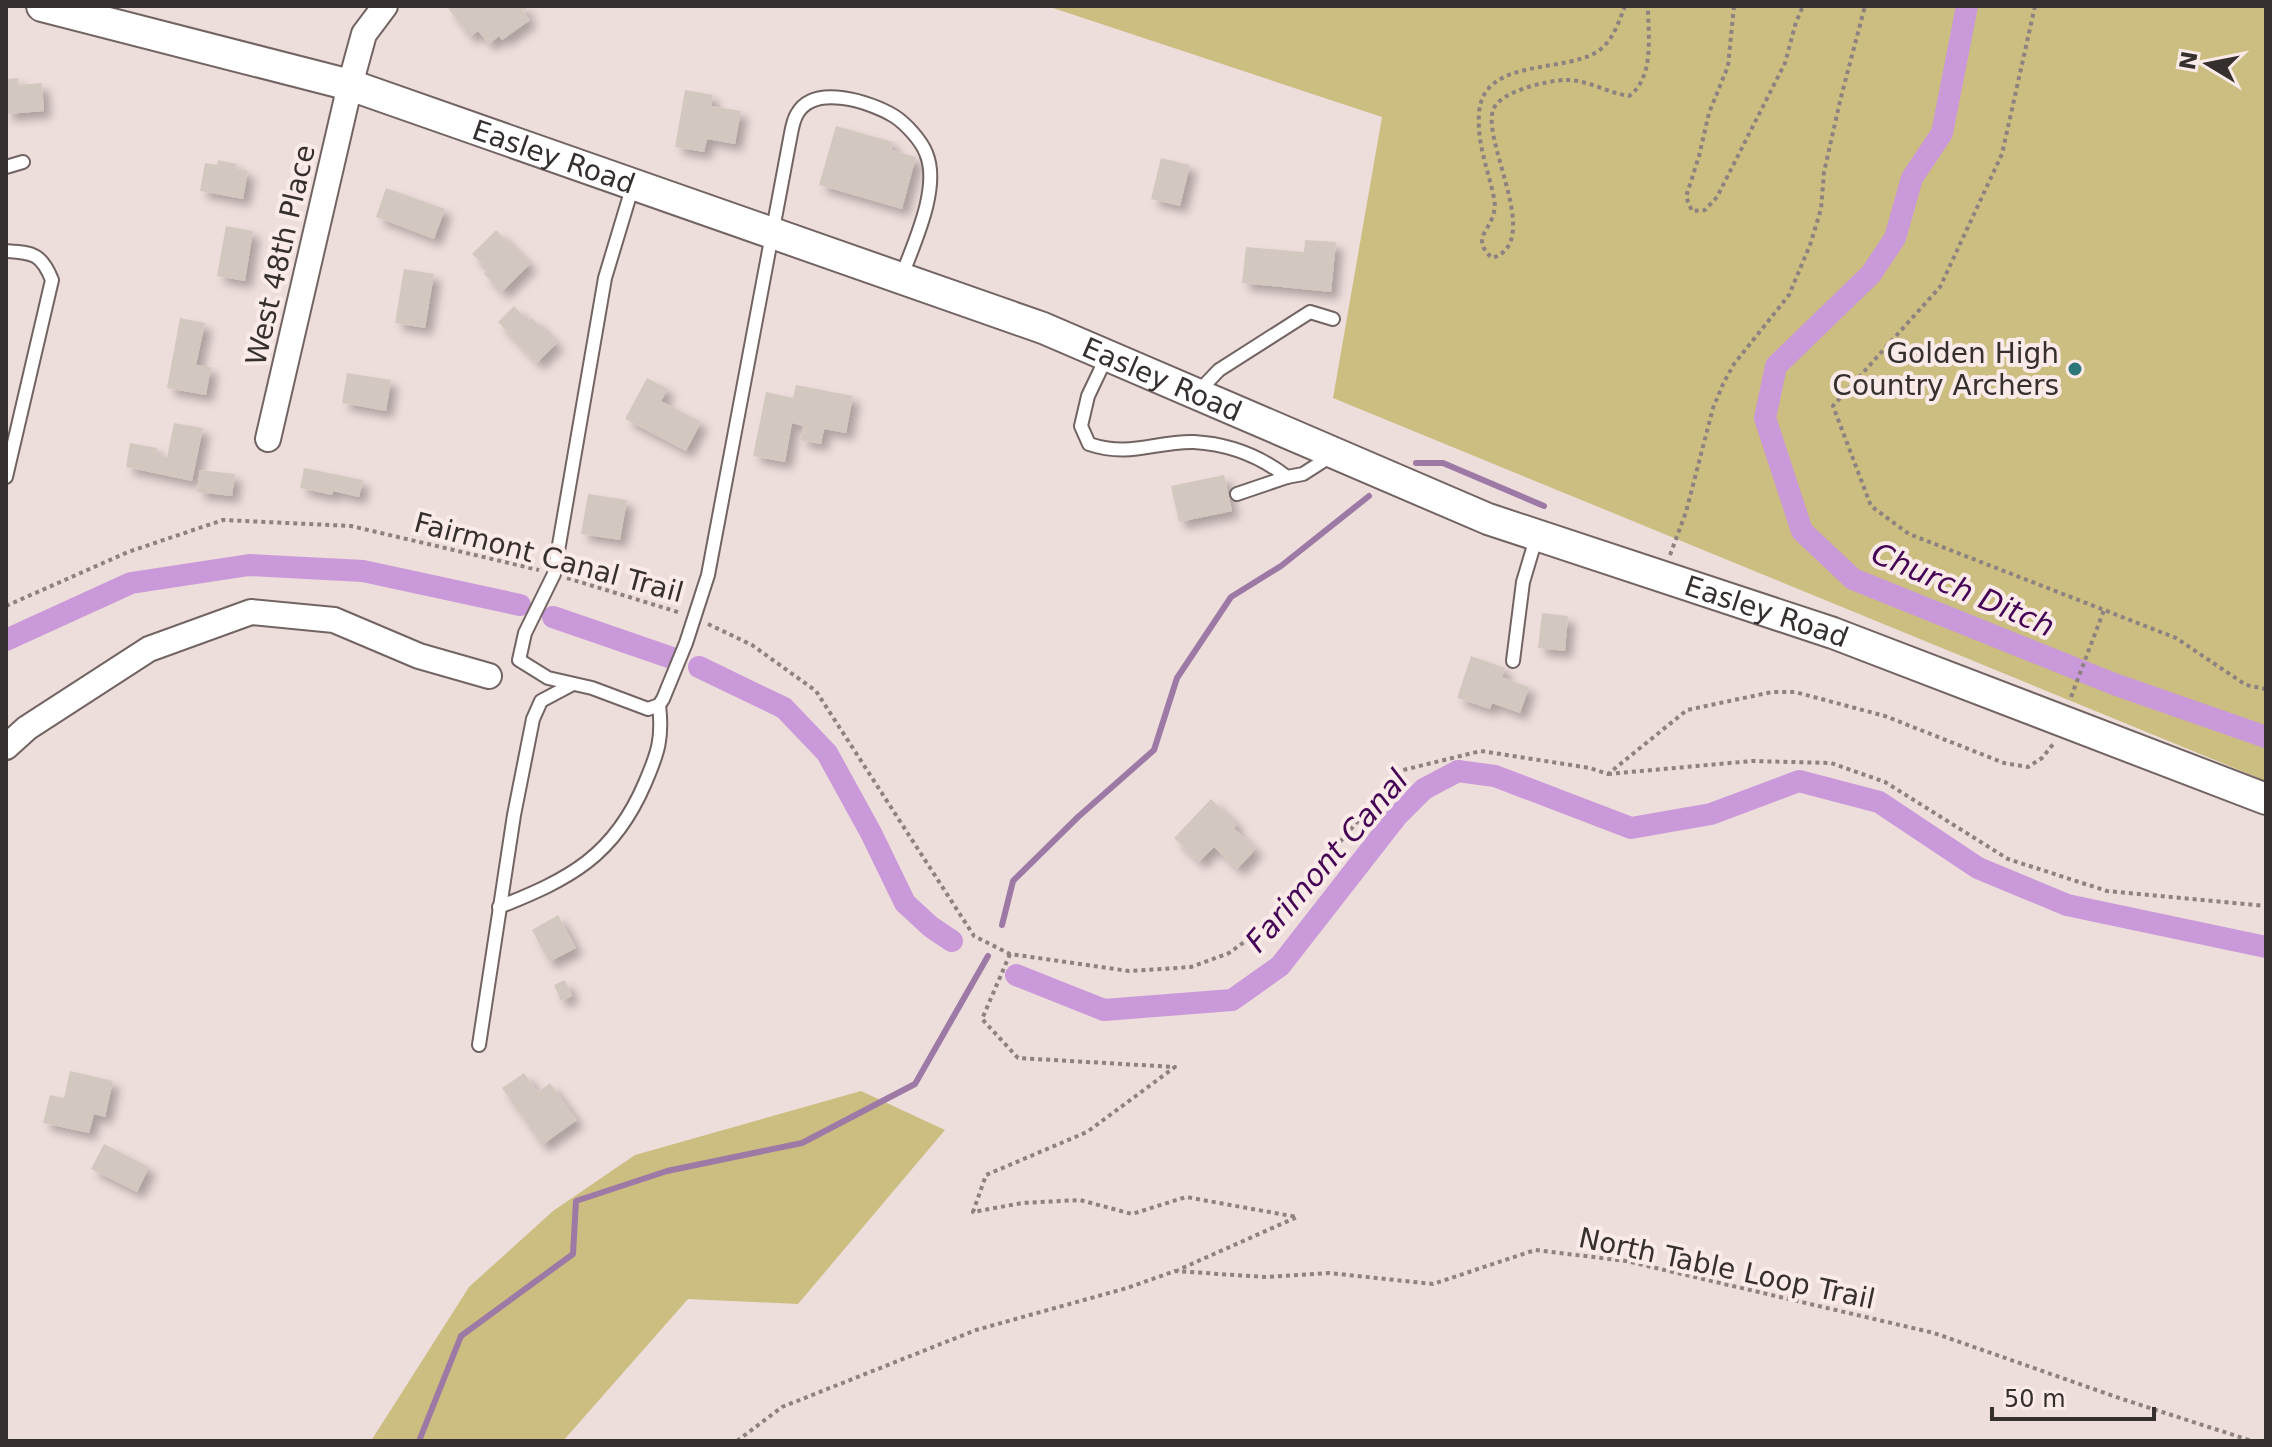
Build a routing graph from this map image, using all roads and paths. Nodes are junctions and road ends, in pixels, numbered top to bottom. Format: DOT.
graph roads {
  1 [pos="42,6"];
  2 [pos="385,6"];
  3 [pos="1625,6"];
  4 [pos="1734,6"];
  5 [pos="1803,6"];
  6 [pos="1865,6"];
  7 [pos="2035,6"];
  8 [pos="1648,7"];
  9 [pos="350,85"];
  10 [pos="23,162"];
  11 [pos="6,167"];
  12 [pos="633,185"];
  13 [pos="772,233"];
  14 [pos="6,251"];
  15 [pos="901,278"];
  16 [pos="1333,319"];
  17 [pos="1107,356"];
  18 [pos="1196,394"];
  19 [pos="268,439"];
  20 [pos="1335,453"];
  21 [pos="6,477"];
  22 [pos="1287,477"];
  23 [pos="1237,494"];
  24 [pos="1537,535"];
  25 [pos="554,574"];
  26 [pos="1662,576"];
  27 [pos="6,606"];
  28 [pos="2104,610"];
  29 [pos="695,618"];
  30 [pos="1513,661"];
  31 [pos="489,676"];
  32 [pos="573,684"];
  33 [pos="2266,689"];
  34 [pos="659,705"];
  35 [pos="2063,720"];
  36 [pos="6,747"];
  37 [pos="1608,774"];
  38 [pos="2266,799"];
  39 [pos="2266,906"];
  40 [pos="499,907"];
  41 [pos="1010,954"];
  42 [pos="479,1045"];
  43 [pos="1175,1271"];
  44 [pos="737,1441"];
  45 [pos="2252,1441"];
  1 -- 9 [label="street, Easley Road"];
  2 -- 9 [label="street, West 48th Place"];
  3 -- 8 [label="path"];
  4 -- 5 [label="path"];
  6 -- 26 [label="path"];
  7 -- 28 [label="path"];
  9 -- 12 [label="street, Easley Road"];
  9 -- 19 [label="street, West 48th Place"];
  10 -- 11 [label="lane"];
  12 -- 13 [label="street, Easley Road"];
  12 -- 25 [label="lane"];
  13 -- 15 [label="street, Easley Road"];
  13 -- 15 [label="lane"];
  13 -- 29 [label="lane"];
  14 -- 21 [label="lane"];
  15 -- 17 [label="street, Easley Road"];
  16 -- 18 [label="lane"];
  17 -- 18 [label="street, Easley Road"];
  17 -- 22 [label="lane"];
  18 -- 20 [label="street, Easley Road"];
  20 -- 22 [label="lane"];
  20 -- 24 [label="street, Easley Road"];
  22 -- 23 [label="lane"];
  24 -- 26 [label="street, Easley Road"];
  24 -- 30 [label="lane"];
  25 -- 27 [label="path, Fairmont Canal Trail"];
  25 -- 29 [label="path, Fairmont Canal Trail"];
  25 -- 32 [label="lane"];
  26 -- 35 [label="street, Easley Road"];
  28 -- 33 [label="path"];
  28 -- 35 [label="path"];
  29 -- 34 [label="lane"];
  29 -- 41 [label="path, Fairmont Canal Trail"];
  31 -- 36 [label="street"];
  32 -- 34 [label="lane"];
  32 -- 40 [label="lane"];
  34 -- 40 [label="lane"];
  35 -- 37 [label="path"];
  35 -- 38 [label="street, Easley Road"];
  37 -- 39 [label="path, Fairmont Canal Trail"];
  37 -- 41 [label="path, Fairmont Canal Trail"];
  40 -- 42 [label="lane"];
  41 -- 43 [label="path"];
  43 -- 44 [label="path, North Table Loop Trail"];
  43 -- 45 [label="path, North Table Loop Trail"];
}
